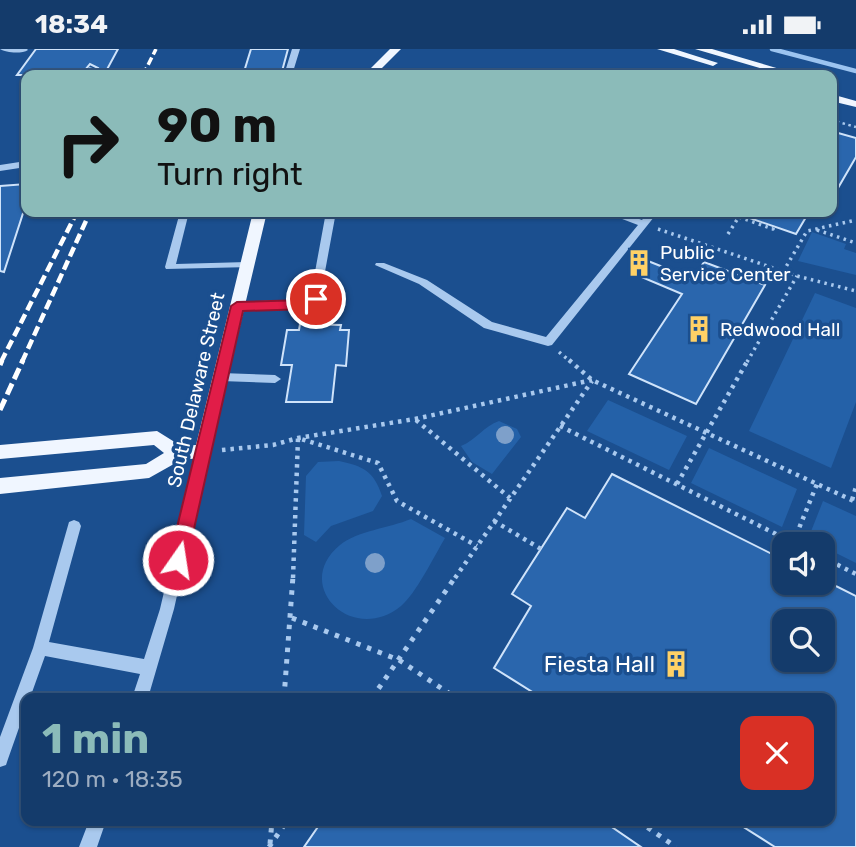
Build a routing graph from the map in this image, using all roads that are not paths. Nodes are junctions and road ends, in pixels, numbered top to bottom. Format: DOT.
graph roads {
  1 [pos="4,49"];
  2 [pos="296,49"];
  3 [pos="396,49"];
  4 [pos="662,49"];
  5 [pos="700,49"];
  6 [pos="24,50"];
  7 [pos="290,70"];
  8 [pos="374,70"];
  9 [pos="737,70"];
  10 [pos="777,70"];
  11 [pos="837,87"];
  12 [pos="856,92"];
  13 [pos="837,99"];
  14 [pos="856,104"];
  15 [pos="21,165"];
  16 [pos="0,168"];
  17 [pos="183,217"];
  18 [pos="259,217"];
  19 [pos="330,217"];
  20 [pos="625,217"];
  21 [pos="649,217"];
  22 [pos="643,224"];
  23 [pos="247,265"];
  24 [pos="380,265"];
  25 [pos="237,306"];
  26 [pos="221,377"];
  27 [pos="275,379"];
  28 [pos="0,452"];
  29 [pos="203,452"];
  30 [pos="178,453"];
  31 [pos="0,486"];
  32 [pos="74,526"];
  33 [pos="40,648"];
  34 [pos="150,668"];
  35 [pos="24,693"];
  36 [pos="142,693"];
  37 [pos="21,701"];
  38 [pos="0,759"];
  39 [pos="95,826"];
  40 [pos="88,847"];
  1 -- 6 [label="street"];
  2 -- 7 [label="street"];
  3 -- 8 [label="main road"];
  4 -- 9 [label="main road"];
  5 -- 10 [label="main road"];
  11 -- 12 [label="main road"];
  13 -- 14 [label="main road"];
  15 -- 16 [label="street"];
  17 -- 23 [label="street"];
  18 -- 23 [label="main road, South Delaware Street"];
  19 -- 25 [label="street"];
  20 -- 22 [label="street"];
  21 -- 22 [label="street"];
  22 -- 24 [label="street"];
  23 -- 25 [label="main road, South Delaware Street"];
  25 -- 26 [label="main road, South Delaware Street"];
  26 -- 27 [label="street"];
  26 -- 29 [label="main road, South Delaware Street"];
  28 -- 30 [label="main road"];
  29 -- 30 [label="main road"];
  29 -- 34 [label="street, South Delaware Street"];
  30 -- 31 [label="main road"];
  32 -- 33 [label="street"];
  33 -- 34 [label="street"];
  33 -- 35 [label="street"];
  34 -- 36 [label="street, South Delaware Street"];
  37 -- 38 [label="street"];
  39 -- 40 [label="street"];
}
